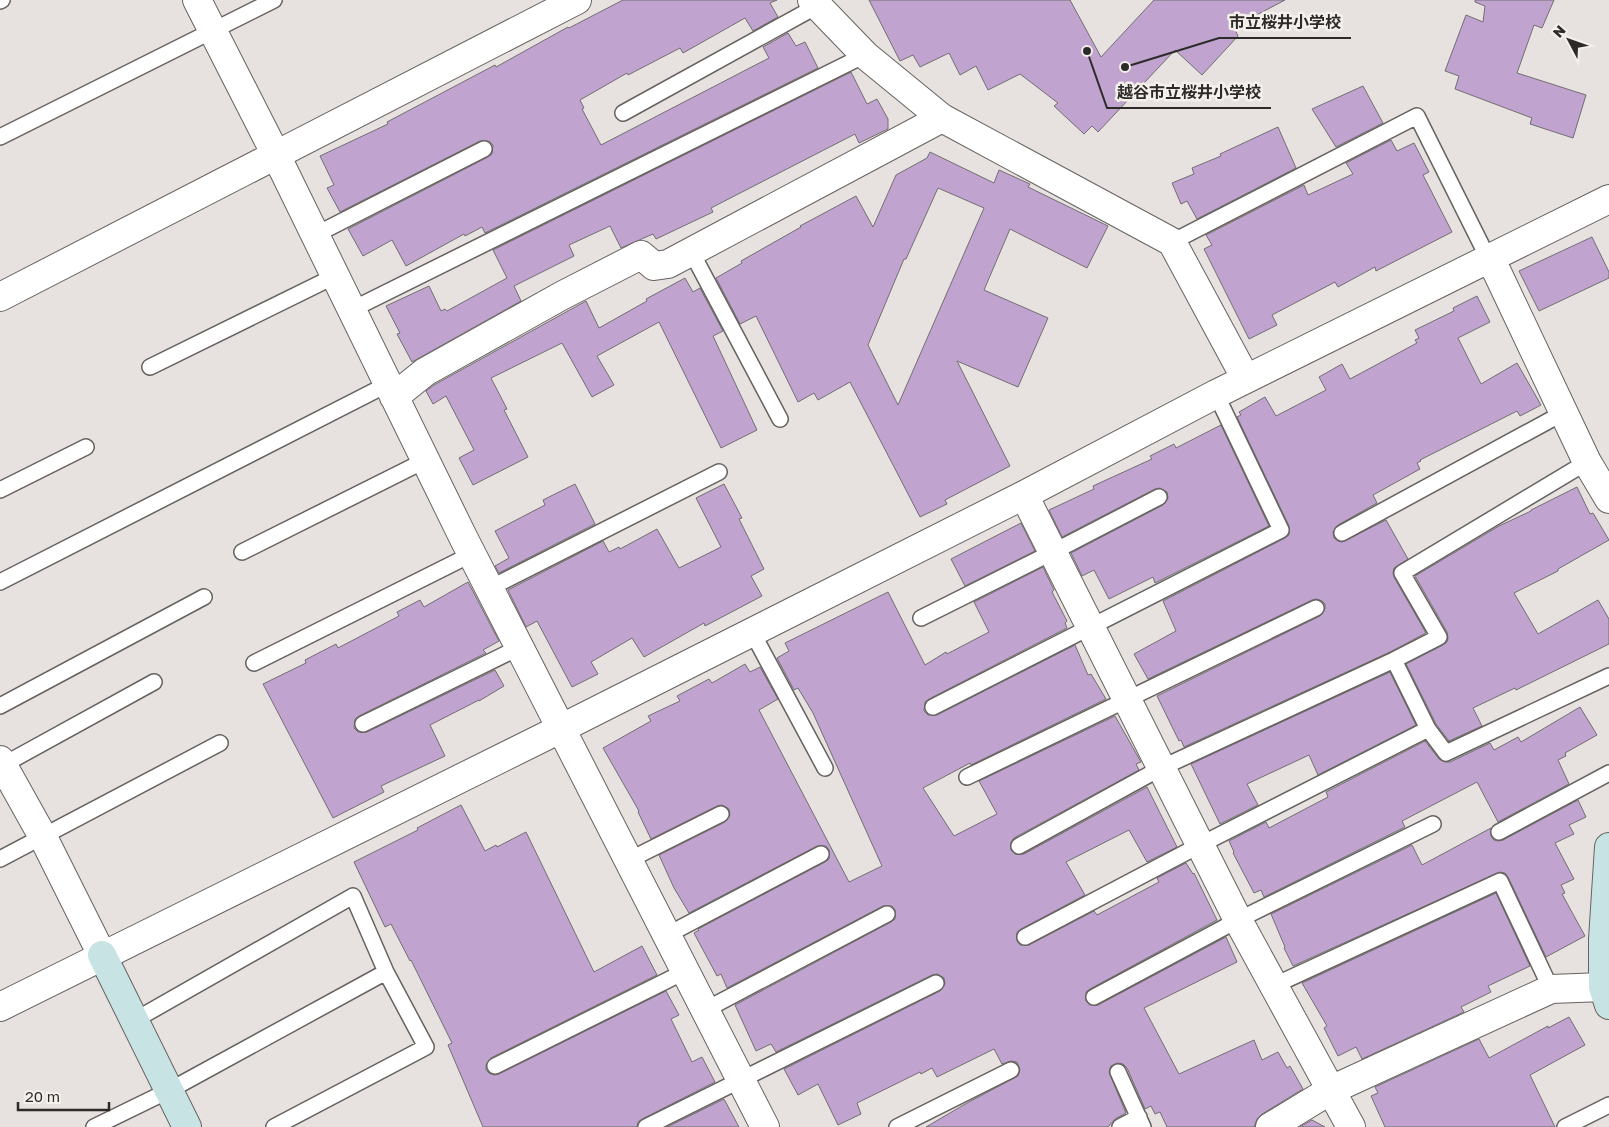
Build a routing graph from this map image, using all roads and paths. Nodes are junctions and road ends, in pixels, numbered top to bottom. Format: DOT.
graph roads {
  1 [pos="197,0"];
  2 [pos="274,0"];
  3 [pos="577,0"];
  4 [pos="815,3"];
  5 [pos="543,8"];
  6 [pos="212,31"];
  7 [pos="865,55"];
  8 [pos="623,113"];
  9 [pos="942,118"];
  10 [pos="0,136"];
  11 [pos="484,149"];
  12 [pos="276,155"];
  13 [pos="1609,199"];
  14 [pos="315,235"];
  15 [pos="1172,242"];
  16 [pos="692,253"];
  17 [pos="1488,258"];
  18 [pos="335,276"];
  19 [pos="0,296"];
  20 [pos="351,310"];
  21 [pos="150,367"];
  22 [pos="1246,379"];
  23 [pos="391,391"];
  24 [pos="1216,394"];
  25 [pos="1564,413"];
  26 [pos="780,419"];
  27 [pos="86,447"];
  28 [pos="426,460"];
  29 [pos="1588,462"];
  30 [pos="719,472"];
  31 [pos="0,490"];
  32 [pos="1024,495"];
  33 [pos="1159,496"];
  34 [pos="1609,499"];
  35 [pos="1342,534"];
  36 [pos="242,552"];
  37 [pos="1053,552"];
  38 [pos="472,554"];
  39 [pos="0,582"];
  40 [pos="490,588"];
  41 [pos="204,597"];
  42 [pos="1316,608"];
  43 [pos="921,618"];
  44 [pos="1091,627"];
  45 [pos="752,632"];
  46 [pos="520,647"];
  47 [pos="1394,660"];
  48 [pos="254,663"];
  49 [pos="1609,676"];
  50 [pos="154,682"];
  51 [pos="1127,700"];
  52 [pos="0,706"];
  53 [pos="933,707"];
  54 [pos="363,724"];
  55 [pos="562,728"];
  56 [pos="1428,730"];
  57 [pos="220,743"];
  58 [pos="1,762"];
  59 [pos="825,768"];
  60 [pos="1160,768"];
  61 [pos="1609,773"];
  62 [pos="967,777"];
  63 [pos="721,814"];
  64 [pos="1433,824"];
  65 [pos="1499,832"];
  66 [pos="43,837"];
  67 [pos="1200,845"];
  68 [pos="1019,846"];
  69 [pos="1609,847"];
  70 [pos="821,854"];
  71 [pos="0,859"];
  72 [pos="628,860"];
  73 [pos="1607,889"];
  74 [pos="887,914"];
  75 [pos="1238,920"];
  76 [pos="667,935"];
  77 [pos="1025,937"];
  78 [pos="102,955"];
  79 [pos="686,971"];
  80 [pos="386,972"];
  81 [pos="936,983"];
  82 [pos="1273,986"];
  83 [pos="1551,988"];
  84 [pos="1606,996"];
  85 [pos="1094,997"];
  86 [pos="0,1007"];
  87 [pos="705,1010"];
  88 [pos="135,1020"];
  89 [pos="495,1066"];
  90 [pos="1011,1070"];
  91 [pos="1118,1072"];
  92 [pos="741,1080"];
  93 [pos="170,1090"];
  94 [pos="1331,1090"];
  95 [pos="1609,1105"];
  96 [pos="1141,1122"];
  97 [pos="94,1127"];
  98 [pos="187,1127"];
  99 [pos="274,1127"];
  100 [pos="646,1127"];
  101 [pos="765,1127"];
  102 [pos="897,1127"];
  103 [pos="1120,1127"];
  104 [pos="1270,1127"];
  105 [pos="1351,1127"];
  106 [pos="1566,1127"];
  1 -- 6 [label="street"];
  2 -- 6 [label="lane"];
  3 -- 5 [label="street"];
  4 -- 7 [label="street"];
  4 -- 8 [label="lane"];
  5 -- 12 [label="street"];
  6 -- 10 [label="lane"];
  6 -- 12 [label="street"];
  7 -- 9 [label="street"];
  7 -- 20 [label="lane"];
  9 -- 15 [label="street"];
  9 -- 16 [label="street"];
  11 -- 14 [label="lane"];
  12 -- 14 [label="street"];
  12 -- 19 [label="street"];
  13 -- 17 [label="street"];
  14 -- 18 [label="street"];
  15 -- 17 [label="lane"];
  15 -- 22 [label="street"];
  16 -- 23 [label="street"];
  16 -- 26 [label="lane"];
  17 -- 22 [label="street"];
  17 -- 25 [label="street"];
  18 -- 20 [label="street"];
  18 -- 21 [label="lane"];
  20 -- 23 [label="street"];
  22 -- 24 [label="street"];
  23 -- 28 [label="street"];
  23 -- 39 [label="lane"];
  24 -- 32 [label="street"];
  24 -- 44 [label="lane"];
  25 -- 29 [label="street"];
  25 -- 35 [label="lane"];
  27 -- 31 [label="lane"];
  28 -- 36 [label="lane"];
  28 -- 38 [label="street"];
  29 -- 34 [label="street"];
  29 -- 47 [label="lane"];
  30 -- 40 [label="lane"];
  32 -- 37 [label="street"];
  32 -- 45 [label="street"];
  33 -- 37 [label="lane"];
  37 -- 43 [label="lane"];
  37 -- 44 [label="street"];
  38 -- 40 [label="street"];
  38 -- 48 [label="lane"];
  40 -- 46 [label="street"];
  41 -- 52 [label="lane"];
  42 -- 51 [label="lane"];
  44 -- 51 [label="street"];
  44 -- 53 [label="lane"];
  45 -- 55 [label="street"];
  45 -- 59 [label="lane"];
  46 -- 54 [label="lane"];
  46 -- 55 [label="street"];
  47 -- 56 [label="lane"];
  47 -- 60 [label="lane"];
  49 -- 56 [label="lane"];
  50 -- 58 [label="lane"];
  51 -- 60 [label="street"];
  51 -- 62 [label="lane"];
  55 -- 72 [label="street"];
  55 -- 78 [label="street"];
  56 -- 67 [label="lane"];
  57 -- 66 [label="lane"];
  58 -- 66 [label="street"];
  60 -- 67 [label="street"];
  60 -- 68 [label="lane"];
  61 -- 65 [label="lane"];
  63 -- 72 [label="lane"];
  64 -- 75 [label="lane"];
  66 -- 71 [label="lane"];
  66 -- 78 [label="street"];
  67 -- 75 [label="street"];
  67 -- 77 [label="lane"];
  69 -- 73 [label="street"];
  70 -- 76 [label="lane"];
  72 -- 76 [label="street"];
  73 -- 84 [label="street"];
  74 -- 87 [label="lane"];
  75 -- 82 [label="street"];
  75 -- 85 [label="lane"];
  76 -- 79 [label="street"];
  78 -- 86 [label="street"];
  78 -- 88 [label="street"];
  79 -- 87 [label="street"];
  79 -- 89 [label="lane"];
  80 -- 88 [label="lane"];
  80 -- 93 [label="lane"];
  80 -- 99 [label="lane"];
  81 -- 92 [label="lane"];
  82 -- 83 [label="lane"];
  82 -- 94 [label="street"];
  83 -- 84 [label="street"];
  83 -- 94 [label="street"];
  87 -- 92 [label="street"];
  88 -- 93 [label="street"];
  90 -- 102 [label="lane"];
  91 -- 96 [label="lane"];
  92 -- 100 [label="lane"];
  92 -- 101 [label="street"];
  93 -- 97 [label="lane"];
  93 -- 98 [label="street"];
  94 -- 104 [label="street"];
  94 -- 105 [label="street"];
  95 -- 106 [label="lane"];
  96 -- 103 [label="lane"];
}
